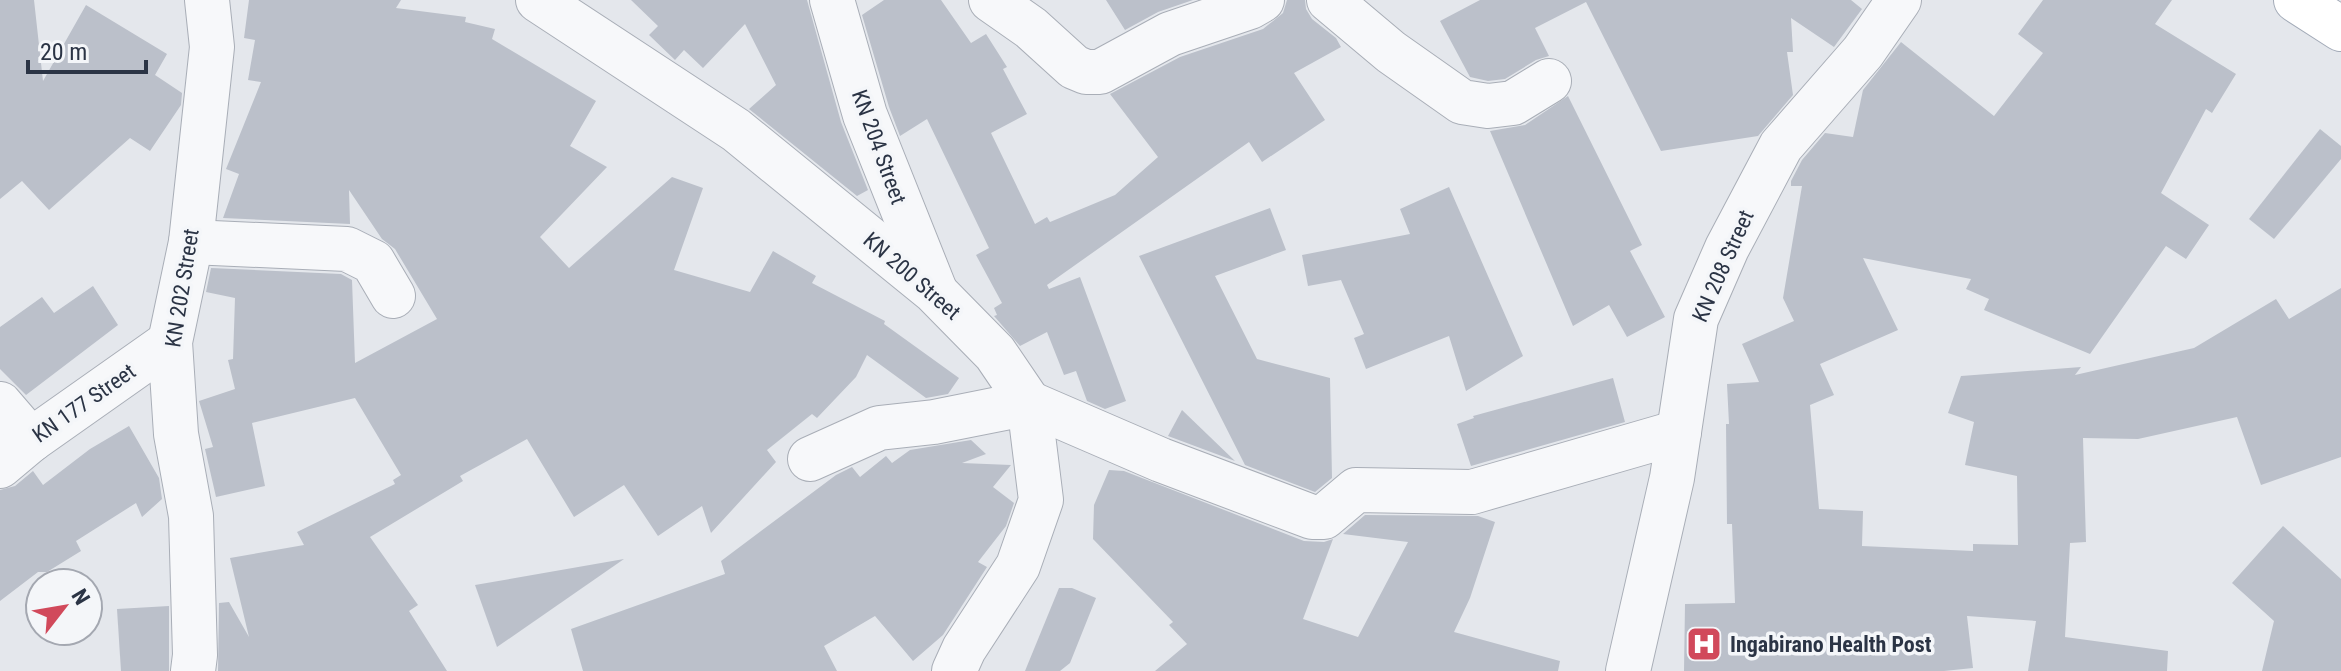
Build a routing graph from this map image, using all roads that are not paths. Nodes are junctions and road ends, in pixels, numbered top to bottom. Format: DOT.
graph roads {
  1 [pos="207,0"];
  2 [pos="538,0"];
  3 [pos="832,0"];
  4 [pos="991,0"];
  5 [pos="1262,0"];
  6 [pos="1329,0"];
  7 [pos="1899,0"];
  8 [pos="2296,0"];
  9 [pos="2341,29"];
  10 [pos="1549,81"];
  11 [pos="191,242"];
  12 [pos="935,292"];
  13 [pos="393,296"];
  14 [pos="170,342"];
  15 [pos="1029,403"];
  16 [pos="0,404"];
  17 [pos="1679,432"];
  18 [pos="16,453"];
  19 [pos="810,459"];
  20 [pos="193,671"];
  21 [pos="954,671"];
  22 [pos="1628,671"];
  1 -- 11 [label="street, KN 202 Street"];
  2 -- 12 [label="street, KN 200 Street"];
  3 -- 12 [label="street, KN 204 Street"];
  4 -- 5 [label="street"];
  6 -- 10 [label="street"];
  7 -- 17 [label="street, KN 208 Street"];
  8 -- 9 [label="main road"];
  11 -- 13 [label="street"];
  11 -- 14 [label="street, KN 202 Street"];
  12 -- 15 [label="street, KN 200 Street"];
  14 -- 18 [label="street, KN 177 Street"];
  14 -- 20 [label="street, KN 202 Street"];
  15 -- 17 [label="street"];
  15 -- 19 [label="street"];
  15 -- 21 [label="street, KN 200 Street"];
  16 -- 18 [label="street"];
  17 -- 22 [label="street, KN 208 Street"];
}
